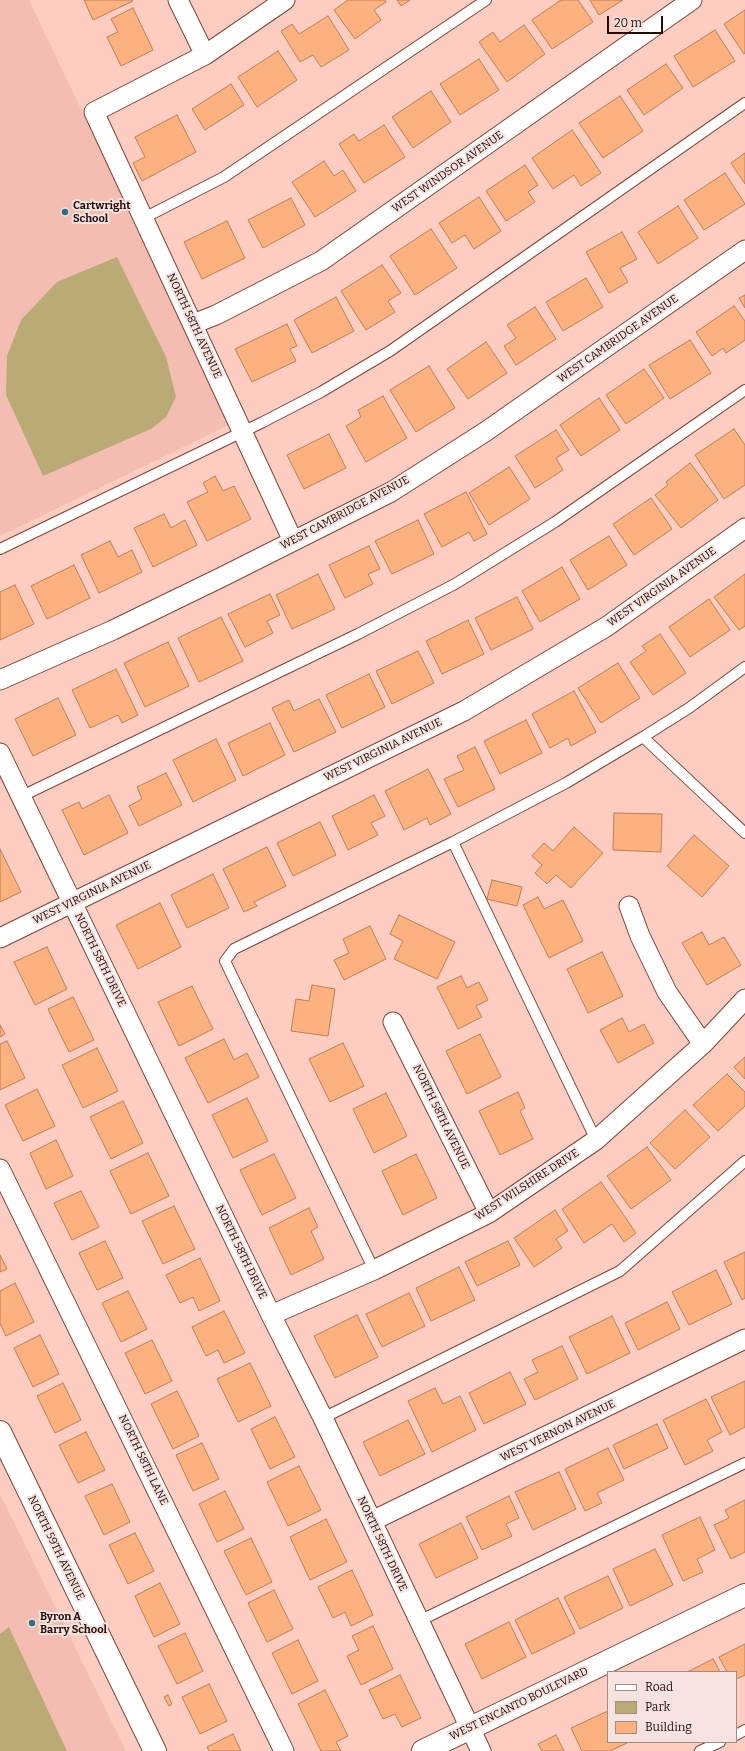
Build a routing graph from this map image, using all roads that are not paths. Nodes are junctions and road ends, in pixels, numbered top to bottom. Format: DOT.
graph roads {
  1 [pos="178,0"];
  2 [pos="285,0"];
  3 [pos="486,0"];
  4 [pos="692,0"];
  5 [pos="206,55"];
  6 [pos="745,103"];
  7 [pos="144,218"];
  8 [pos="745,250"];
  9 [pos="192,324"];
  10 [pos="745,390"];
  11 [pos="242,432"];
  12 [pos="745,528"];
  13 [pos="293,540"];
  14 [pos="0,549"];
  15 [pos="745,667"];
  16 [pos="0,680"];
  17 [pos="643,737"];
  18 [pos="0,753"];
  19 [pos="20,797"];
  20 [pos="745,833"];
  21 [pos="453,842"];
  22 [pos="72,902"];
  23 [pos="629,906"];
  24 [pos="0,938"];
  25 [pos="745,999"];
  26 [pos="393,1022"];
  27 [pos="704,1044"];
  28 [pos="596,1140"];
  29 [pos="745,1160"];
  30 [pos="0,1169"];
  31 [pos="489,1213"];
  32 [pos="374,1270"];
  33 [pos="272,1315"];
  34 [pos="745,1339"];
  35 [pos="323,1418"];
  36 [pos="0,1432"];
  37 [pos="745,1463"];
  38 [pos="372,1521"];
  39 [pos="745,1595"];
  40 [pos="419,1621"];
  41 [pos="470,1728"];
  42 [pos="718,1743"];
  43 [pos="155,1751"];
  44 [pos="284,1751"];
  45 [pos="423,1751"];
  46 [pos="481,1751"];
  47 [pos="700,1751"];
  1 -- 5 [label="street"];
  2 -- 5 [label="street"];
  3 -- 7 [label="lane"];
  4 -- 9 [label="street, WEST WINDSOR AVENUE"];
  5 -- 7 [label="street, NORTH 58TH AVENUE"];
  6 -- 11 [label="lane"];
  7 -- 9 [label="street, NORTH 58TH AVENUE"];
  8 -- 13 [label="street, WEST CAMBRIDGE AVENUE"];
  9 -- 11 [label="street, NORTH 58TH AVENUE"];
  10 -- 19 [label="lane"];
  11 -- 13 [label="street, NORTH 58TH AVENUE"];
  11 -- 14 [label="lane"];
  12 -- 22 [label="street, WEST VIRGINIA AVENUE"];
  13 -- 16 [label="street, WEST CAMBRIDGE AVENUE"];
  15 -- 17 [label="lane"];
  17 -- 20 [label="lane"];
  17 -- 21 [label="lane"];
  18 -- 19 [label="street, NORTH 58TH DRIVE"];
  19 -- 22 [label="street, NORTH 58TH DRIVE"];
  21 -- 28 [label="lane"];
  21 -- 32 [label="lane"];
  22 -- 24 [label="street, WEST VIRGINIA AVENUE"];
  22 -- 33 [label="street, NORTH 58TH DRIVE"];
  23 -- 27 [label="street"];
  25 -- 27 [label="street, WEST WILSHIRE DRIVE"];
  26 -- 31 [label="street, NORTH 58TH AVENUE"];
  27 -- 28 [label="street, WEST WILSHIRE DRIVE"];
  28 -- 31 [label="street, WEST WILSHIRE DRIVE"];
  29 -- 35 [label="lane"];
  30 -- 44 [label="street, NORTH 58TH LANE"];
  31 -- 32 [label="street, WEST WILSHIRE DRIVE"];
  32 -- 33 [label="street, WEST WILSHIRE DRIVE"];
  33 -- 35 [label="street, NORTH 58TH DRIVE"];
  34 -- 38 [label="street, WEST VERNON AVENUE"];
  35 -- 38 [label="street, NORTH 58TH DRIVE"];
  36 -- 43 [label="street, NORTH 59TH AVENUE"];
  37 -- 40 [label="lane"];
  38 -- 40 [label="street, NORTH 58TH DRIVE"];
  39 -- 41 [label="street, WEST ENCANTO BOULEVARD"];
  40 -- 41 [label="street, NORTH 58TH DRIVE"];
  41 -- 45 [label="street, WEST ENCANTO BOULEVARD"];
  41 -- 46 [label="street, NORTH 58TH DRIVE"];
  42 -- 47 [label="lane"];
}
